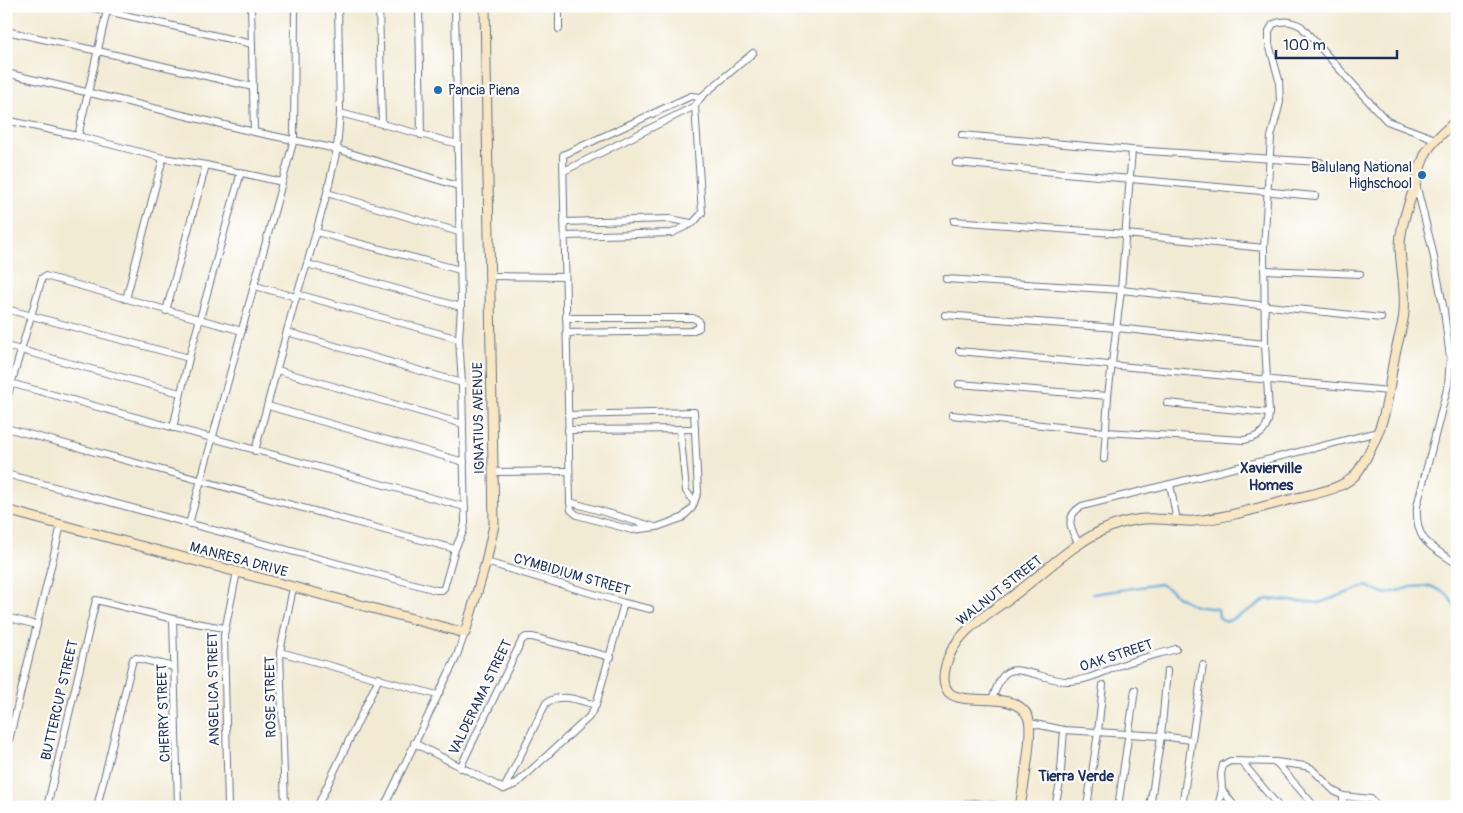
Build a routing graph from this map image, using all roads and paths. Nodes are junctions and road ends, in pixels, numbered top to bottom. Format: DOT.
graph roads {
  1 [pos="85,6"];
  2 [pos="251,6"];
  3 [pos="295,6"];
  4 [pos="338,6"];
  5 [pos="379,6"];
  6 [pos="419,6"];
  7 [pos="455,6"];
  8 [pos="485,6"];
  9 [pos="559,6"];
  10 [pos="108,8"];
  11 [pos="559,29"];
  12 [pos="6,31"];
  13 [pos="252,44"];
  14 [pos="98,51"];
  15 [pos="753,53"];
  16 [pos="6,73"];
  17 [pos="253,88"];
  18 [pos="89,91"];
  19 [pos="701,97"];
  20 [pos="695,106"];
  21 [pos="340,113"];
  22 [pos="6,120"];
  23 [pos="1457,120"];
  24 [pos="382,124"];
  25 [pos="254,132"];
  26 [pos="421,135"];
  27 [pos="962,135"];
  28 [pos="78,136"];
  29 [pos="1436,139"];
  30 [pos="294,140"];
  31 [pos="458,144"];
  32 [pos="337,149"];
  33 [pos="1132,150"];
  34 [pos="163,158"];
  35 [pos="1270,159"];
  36 [pos="1320,162"];
  37 [pos="956,163"];
  38 [pos="206,165"];
  39 [pos="564,171"];
  40 [pos="241,172"];
  41 [pos="1131,180"];
  42 [pos="282,182"];
  43 [pos="1416,182"];
  44 [pos="458,186"];
  45 [pos="1268,192"];
  46 [pos="327,193"];
  47 [pos="1315,196"];
  48 [pos="954,221"];
  49 [pos="564,222"];
  50 [pos="693,223"];
  51 [pos="316,232"];
  52 [pos="459,232"];
  53 [pos="1126,234"];
  54 [pos="565,236"];
  55 [pos="1264,248"];
  56 [pos="308,264"];
  57 [pos="460,270"];
  58 [pos="1264,270"];
  59 [pos="1360,274"];
  60 [pos="489,276"];
  61 [pos="565,277"];
  62 [pos="946,279"];
  63 [pos="255,286"];
  64 [pos="1121,290"];
  65 [pos="297,296"];
  66 [pos="126,299"];
  67 [pos="1265,306"];
  68 [pos="461,308"];
  69 [pos="6,309"];
  70 [pos="166,310"];
  71 [pos="945,315"];
  72 [pos="30,316"];
  73 [pos="566,318"];
  74 [pos="1381,318"];
  75 [pos="200,320"];
  76 [pos="1116,328"];
  77 [pos="242,331"];
  78 [pos="288,332"];
  79 [pos="566,334"];
  80 [pos="459,339"];
  81 [pos="1265,344"];
  82 [pos="6,346"];
  83 [pos="20,350"];
  84 [pos="959,352"];
  85 [pos="189,358"];
  86 [pos="1112,365"];
  87 [pos="277,370"];
  88 [pos="1267,380"];
  89 [pos="9,383"];
  90 [pos="462,383"];
  91 [pos="959,384"];
  92 [pos="1389,391"];
  93 [pos="180,393"];
  94 [pos="1108,396"];
  95 [pos="6,402"];
  96 [pos="1167,403"];
  97 [pos="268,406"];
  98 [pos="1269,413"];
  99 [pos="568,415"];
  100 [pos="952,415"];
  101 [pos="463,424"];
  102 [pos="6,428"];
  103 [pos="173,428"];
  104 [pos="695,428"];
  105 [pos="680,429"];
  106 [pos="568,430"];
  107 [pos="1105,432"];
  108 [pos="1378,432"];
  109 [pos="213,439"];
  110 [pos="255,451"];
  111 [pos="1104,459"];
  112 [pos="464,462"];
  113 [pos="569,471"];
  114 [pos="493,472"];
  115 [pos="6,474"];
  116 [pos="202,481"];
  117 [pos="1170,484"];
  118 [pos="570,502"];
  119 [pos="694,502"];
  120 [pos="465,506"];
  121 [pos="6,510"];
  122 [pos="1177,521"];
  123 [pos="189,524"];
  124 [pos="61,526"];
  125 [pos="656,528"];
  126 [pos="1079,544"];
  127 [pos="455,550"];
  128 [pos="486,562"];
  129 [pos="1457,564"];
  130 [pos="237,572"];
  131 [pos="294,588"];
  132 [pos="624,603"];
  133 [pos="650,609"];
  134 [pos="6,617"];
  135 [pos="173,619"];
  136 [pos="38,625"];
  137 [pos="224,628"];
  138 [pos="465,633"];
  139 [pos="1176,649"];
  140 [pos="280,652"];
  141 [pos="610,657"];
  142 [pos="1203,665"];
  143 [pos="174,667"];
  144 [pos="1167,671"];
  145 [pos="379,678"];
  146 [pos="1103,685"];
  147 [pos="1135,690"];
  148 [pos="437,695"];
  149 [pos="992,699"];
  150 [pos="596,705"];
  151 [pos="1030,723"];
  152 [pos="1064,730"];
  153 [pos="1098,732"];
  154 [pos="1129,734"];
  155 [pos="1161,736"];
  156 [pos="1191,740"];
  157 [pos="414,743"];
  158 [pos="6,753"];
  159 [pos="1242,762"];
  160 [pos="1276,762"];
  161 [pos="460,768"];
  162 [pos="504,789"];
  163 [pos="1222,790"];
  164 [pos="1343,796"];
  165 [pos="385,804"];
  166 [pos="285,805"];
  167 [pos="47,807"];
  168 [pos="97,807"];
  169 [pos="178,807"];
  170 [pos="228,807"];
  171 [pos="298,807"];
  172 [pos="317,807"];
  173 [pos="396,807"];
  174 [pos="962,807"];
  175 [pos="1009,807"];
  176 [pos="1020,807"];
  177 [pos="1055,807"];
  178 [pos="1087,807"];
  179 [pos="1118,807"];
  180 [pos="1150,807"];
  181 [pos="1182,807"];
  182 [pos="1218,807"];
  183 [pos="1235,807"];
  184 [pos="1280,807"];
  185 [pos="1315,807"];
  186 [pos="1343,807"];
  187 [pos="1375,807"];
  1 -- 10 [label="street"];
  2 -- 13 [label="street"];
  3 -- 30 [label="street"];
  4 -- 21 [label="street"];
  5 -- 24 [label="street"];
  6 -- 26 [label="street"];
  7 -- 31 [label="street"];
  8 -- 60 [label="street, IGNATIUS AVENUE"];
  9 -- 11 [label="street"];
  10 -- 13 [label="street"];
  10 -- 14 [label="street"];
  12 -- 14 [label="street"];
  13 -- 17 [label="street"];
  14 -- 17 [label="street"];
  14 -- 18 [label="street"];
  15 -- 19 [label="street"];
  16 -- 18 [label="street"];
  17 -- 25 [label="street"];
  18 -- 25 [label="street"];
  18 -- 28 [label="street"];
  19 -- 20 [label="street"];
  19 -- 39 [label="street"];
  20 -- 39 [label="street"];
  20 -- 50 [label="street"];
  21 -- 24 [label="street"];
  21 -- 32 [label="street"];
  22 -- 28 [label="street"];
  23 -- 29 [label="street"];
  24 -- 26 [label="street"];
  25 -- 30 [label="street"];
  26 -- 31 [label="street"];
  27 -- 33 [label="street"];
  28 -- 34 [label="street"];
  29 -- 35 [label="street"];
  29 -- 43 [label="street"];
  30 -- 32 [label="street"];
  30 -- 42 [label="street"];
  31 -- 44 [label="street"];
  32 -- 44 [label="street"];
  32 -- 46 [label="street"];
  33 -- 35 [label="street"];
  33 -- 41 [label="street"];
  34 -- 38 [label="street"];
  34 -- 66 [label="street"];
  35 -- 36 [label="street"];
  35 -- 45 [label="street"];
  37 -- 41 [label="street"];
  38 -- 40 [label="street"];
  38 -- 70 [label="street"];
  39 -- 49 [label="street"];
  40 -- 42 [label="street"];
  40 -- 75 [label="street"];
  41 -- 45 [label="street"];
  41 -- 53 [label="street"];
  42 -- 63 [label="street"];
  43 -- 92 [label="street"];
  43 -- 129 [label="street"];
  44 -- 52 [label="street"];
  45 -- 47 [label="street"];
  45 -- 55 [label="street"];
  46 -- 51 [label="street"];
  46 -- 52 [label="street"];
  48 -- 53 [label="street"];
  49 -- 50 [label="street"];
  49 -- 54 [label="street"];
  50 -- 54 [label="street"];
  51 -- 56 [label="street"];
  51 -- 57 [label="street"];
  52 -- 57 [label="street"];
  53 -- 55 [label="street"];
  53 -- 64 [label="street"];
  54 -- 61 [label="street"];
  55 -- 58 [label="street"];
  56 -- 65 [label="street"];
  56 -- 68 [label="street"];
  57 -- 68 [label="street"];
  58 -- 59 [label="street"];
  58 -- 67 [label="street"];
  60 -- 61 [label="street"];
  60 -- 114 [label="street, IGNATIUS AVENUE"];
  61 -- 73 [label="street"];
  62 -- 64 [label="street"];
  63 -- 65 [label="street"];
  63 -- 77 [label="street"];
  64 -- 67 [label="street"];
  64 -- 76 [label="street"];
  65 -- 78 [label="street"];
  65 -- 80 [label="street"];
  66 -- 70 [label="street"];
  66 -- 72 [label="street"];
  67 -- 74 [label="street"];
  67 -- 81 [label="street"];
  68 -- 80 [label="street"];
  69 -- 72 [label="street"];
  70 -- 75 [label="street"];
  71 -- 76 [label="street"];
  72 -- 83 [label="street"];
  72 -- 85 [label="street"];
  73 -- 79 [label="street"];
  73 -- 79 [label="street"];
  75 -- 77 [label="street"];
  75 -- 85 [label="street"];
  76 -- 81 [label="street"];
  76 -- 86 [label="street"];
  77 -- 109 [label="street"];
  78 -- 87 [label="street"];
  78 -- 90 [label="street"];
  79 -- 99 [label="street"];
  80 -- 90 [label="street"];
  81 -- 88 [label="street"];
  82 -- 83 [label="street"];
  83 -- 89 [label="street"];
  83 -- 93 [label="street"];
  84 -- 86 [label="street"];
  85 -- 93 [label="street"];
  86 -- 88 [label="street"];
  86 -- 94 [label="street"];
  87 -- 97 [label="street"];
  87 -- 101 [label="street"];
  88 -- 92 [label="street"];
  88 -- 98 [label="street"];
  89 -- 95 [label="street"];
  89 -- 103 [label="street"];
  90 -- 101 [label="street"];
  91 -- 94 [label="street"];
  92 -- 108 [label="street"];
  93 -- 103 [label="street"];
  94 -- 107 [label="street"];
  96 -- 98 [label="street"];
  97 -- 110 [label="street"];
  97 -- 112 [label="street"];
  98 -- 107 [label="street"];
  99 -- 104 [label="street"];
  99 -- 106 [label="street"];
  100 -- 107 [label="street"];
  101 -- 112 [label="street"];
  102 -- 116 [label="street"];
  103 -- 109 [label="street"];
  104 -- 105 [label="street"];
  104 -- 119 [label="street"];
  105 -- 106 [label="street"];
  105 -- 119 [label="street"];
  106 -- 113 [label="street"];
  107 -- 111 [label="street"];
  108 -- 117 [label="street"];
  108 -- 122 [label="street"];
  109 -- 110 [label="street"];
  109 -- 116 [label="street"];
  110 -- 120 [label="street"];
  112 -- 120 [label="street"];
  113 -- 114 [label="street"];
  113 -- 118 [label="street"];
  114 -- 128 [label="street, IGNATIUS AVENUE"];
  115 -- 123 [label="street"];
  116 -- 123 [label="street"];
  116 -- 127 [label="street"];
  117 -- 122 [label="street"];
  117 -- 126 [label="street"];
  118 -- 125 [label="street"];
  118 -- 125 [label="street"];
  119 -- 125 [label="street"];
  120 -- 127 [label="street"];
  121 -- 124 [label="street, MANRESA DRIVE"];
  122 -- 126 [label="street"];
  123 -- 127 [label="street"];
  124 -- 130 [label="street, MANRESA DRIVE"];
  124 -- 136 [label="street"];
  126 -- 149 [label="street, WALNUT STREET"];
  128 -- 132 [label="street, CYMBIDIUM STREET"];
  128 -- 138 [label="street, IGNATIUS AVENUE"];
  130 -- 131 [label="street, MANRESA DRIVE"];
  130 -- 137 [label="street, ANGELICA STREET"];
  131 -- 138 [label="street, MANRESA DRIVE"];
  131 -- 140 [label="street, ROSE STREET"];
  132 -- 133 [label="street, CYMBIDIUM STREET"];
  132 -- 141 [label="street"];
  134 -- 136 [label="street"];
  135 -- 137 [label="street"];
  135 -- 143 [label="street, CHERRY STREET"];
  135 -- 167 [label="street, BUTTERCUP STREET"];
  136 -- 158 [label="street"];
  137 -- 170 [label="street, ANGELICA STREET"];
  138 -- 148 [label="street, IGNATIUS AVENUE"];
  139 -- 149 [label="street, OAK STREET"];
  140 -- 145 [label="street"];
  140 -- 166 [label="street, ROSE STREET"];
  141 -- 150 [label="street"];
  141 -- 161 [label="street, VALDERAMA STREET"];
  142 -- 156 [label="street"];
  143 -- 168 [label="street"];
  143 -- 169 [label="street, CHERRY STREET"];
  144 -- 155 [label="street"];
  145 -- 148 [label="street"];
  145 -- 172 [label="street"];
  146 -- 153 [label="street"];
  147 -- 154 [label="street"];
  148 -- 157 [label="street, IGNATIUS AVENUE"];
  149 -- 151 [label="street, WALNUT STREET"];
  150 -- 162 [label="street"];
  150 -- 162 [label="street"];
  151 -- 152 [label="street"];
  151 -- 176 [label="street"];
  152 -- 153 [label="street"];
  152 -- 177 [label="street"];
  153 -- 154 [label="street"];
  153 -- 178 [label="street"];
  154 -- 155 [label="street"];
  154 -- 179 [label="street"];
  155 -- 156 [label="street"];
  155 -- 180 [label="street"];
  156 -- 181 [label="street"];
  157 -- 161 [label="street"];
  157 -- 165 [label="street, IGNATIUS AVENUE"];
  159 -- 160 [label="street"];
  159 -- 163 [label="street"];
  159 -- 184 [label="street"];
  160 -- 164 [label="street"];
  160 -- 185 [label="street"];
  161 -- 162 [label="street"];
  163 -- 182 [label="street"];
  163 -- 183 [label="street"];
  164 -- 186 [label="street"];
  164 -- 187 [label="street"];
  165 -- 173 [label="street"];
  166 -- 171 [label="street"];
  174 -- 175 [label="street"];
}
